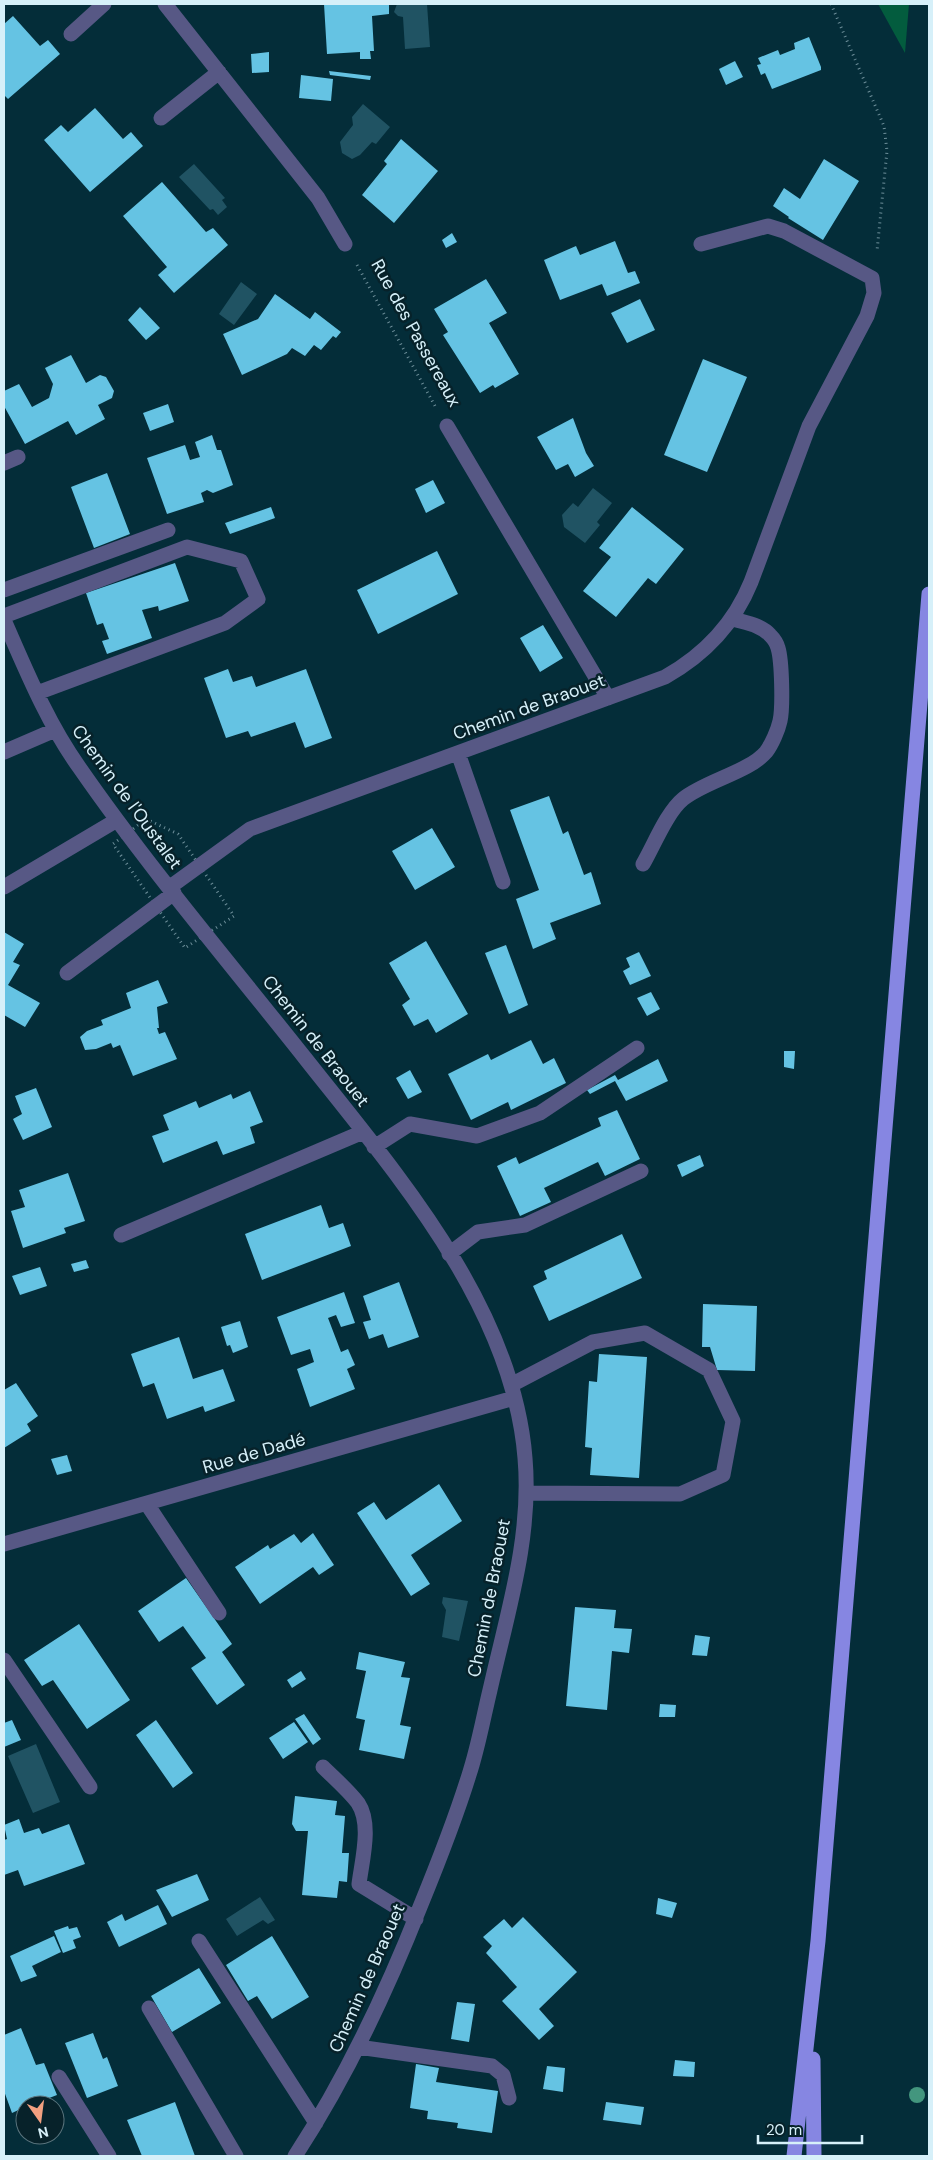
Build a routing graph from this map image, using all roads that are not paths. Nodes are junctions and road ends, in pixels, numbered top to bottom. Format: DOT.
graph roads {
  1 [pos="104,4"];
  2 [pos="165,4"];
  3 [pos="71,34"];
  4 [pos="219,72"];
  5 [pos="161,118"];
  6 [pos="345,244"];
  7 [pos="701,244"];
  8 [pos="446,426"];
  9 [pos="18,457"];
  10 [pos="4,463"];
  11 [pos="168,530"];
  12 [pos="4,590"];
  13 [pos="929,594"];
  14 [pos="4,618"];
  15 [pos="733,618"];
  16 [pos="37,693"];
  17 [pos="608,698"];
  18 [pos="55,730"];
  19 [pos="4,752"];
  20 [pos="458,753"];
  21 [pos="117,820"];
  22 [pos="643,864"];
  23 [pos="503,882"];
  24 [pos="4,887"];
  25 [pos="172,890"];
  26 [pos="67,973"];
  27 [pos="638,1048"];
  28 [pos="363,1132"];
  29 [pos="374,1147"];
  30 [pos="641,1171"];
  31 [pos="121,1235"];
  32 [pos="449,1254"];
  33 [pos="513,1392"];
  34 [pos="527,1493"];
  35 [pos="147,1504"];
  36 [pos="4,1544"];
  37 [pos="218,1613"];
  38 [pos="4,1660"];
  39 [pos="323,1766"];
  40 [pos="90,1787"];
  41 [pos="416,1919"];
  42 [pos="199,1941"];
  43 [pos="813,1992"];
  44 [pos="149,2008"];
  45 [pos="358,2047"];
  46 [pos="59,2077"];
  47 [pos="509,2098"];
  48 [pos="316,2123"];
  49 [pos="301,2155"];
  50 [pos="109,2156"];
  51 [pos="236,2156"];
  52 [pos="794,2156"];
  53 [pos="814,2156"];
  1 -- 3 [label="street"];
  2 -- 4 [label="street"];
  4 -- 5 [label="street"];
  4 -- 6 [label="street"];
  7 -- 15 [label="street, Chemin de Braouet"];
  8 -- 17 [label="street, Rue des Passereaux"];
  9 -- 10 [label="street"];
  11 -- 12 [label="street"];
  13 -- 43 [label="main road"];
  14 -- 16 [label="street, Chemin de l'Oustalet"];
  14 -- 16 [label="street"];
  15 -- 17 [label="street, Chemin de Braouet"];
  15 -- 22 [label="street"];
  16 -- 18 [label="street, Chemin de l'Oustalet"];
  17 -- 20 [label="street, Chemin de Braouet"];
  18 -- 19 [label="street"];
  18 -- 21 [label="street, Chemin de l'Oustalet"];
  20 -- 23 [label="street"];
  20 -- 25 [label="street, Chemin de Braouet"];
  21 -- 24 [label="street"];
  21 -- 25 [label="street, Chemin de l'Oustalet"];
  25 -- 26 [label="street"];
  25 -- 28 [label="street, Chemin de Braouet"];
  27 -- 29 [label="street"];
  28 -- 29 [label="street, Chemin de Braouet"];
  28 -- 31 [label="street"];
  29 -- 32 [label="street, Chemin de Braouet"];
  30 -- 32 [label="street"];
  32 -- 33 [label="street, Chemin de Braouet"];
  33 -- 34 [label="street, Chemin de Braouet"];
  33 -- 34 [label="street, Rue de Dadé"];
  33 -- 35 [label="street, Rue de Dadé"];
  34 -- 41 [label="street, Chemin de Braouet"];
  35 -- 36 [label="street, Rue de Dadé"];
  35 -- 37 [label="street"];
  38 -- 40 [label="street"];
  39 -- 41 [label="street"];
  41 -- 45 [label="street, Chemin de Braouet"];
  42 -- 48 [label="street"];
  43 -- 52 [label="main road"];
  43 -- 53 [label="main road"];
  44 -- 51 [label="street"];
  45 -- 47 [label="street"];
  45 -- 48 [label="street, Chemin de Braouet"];
  46 -- 50 [label="street"];
  48 -- 49 [label="street, Chemin de Braouet"];
}
